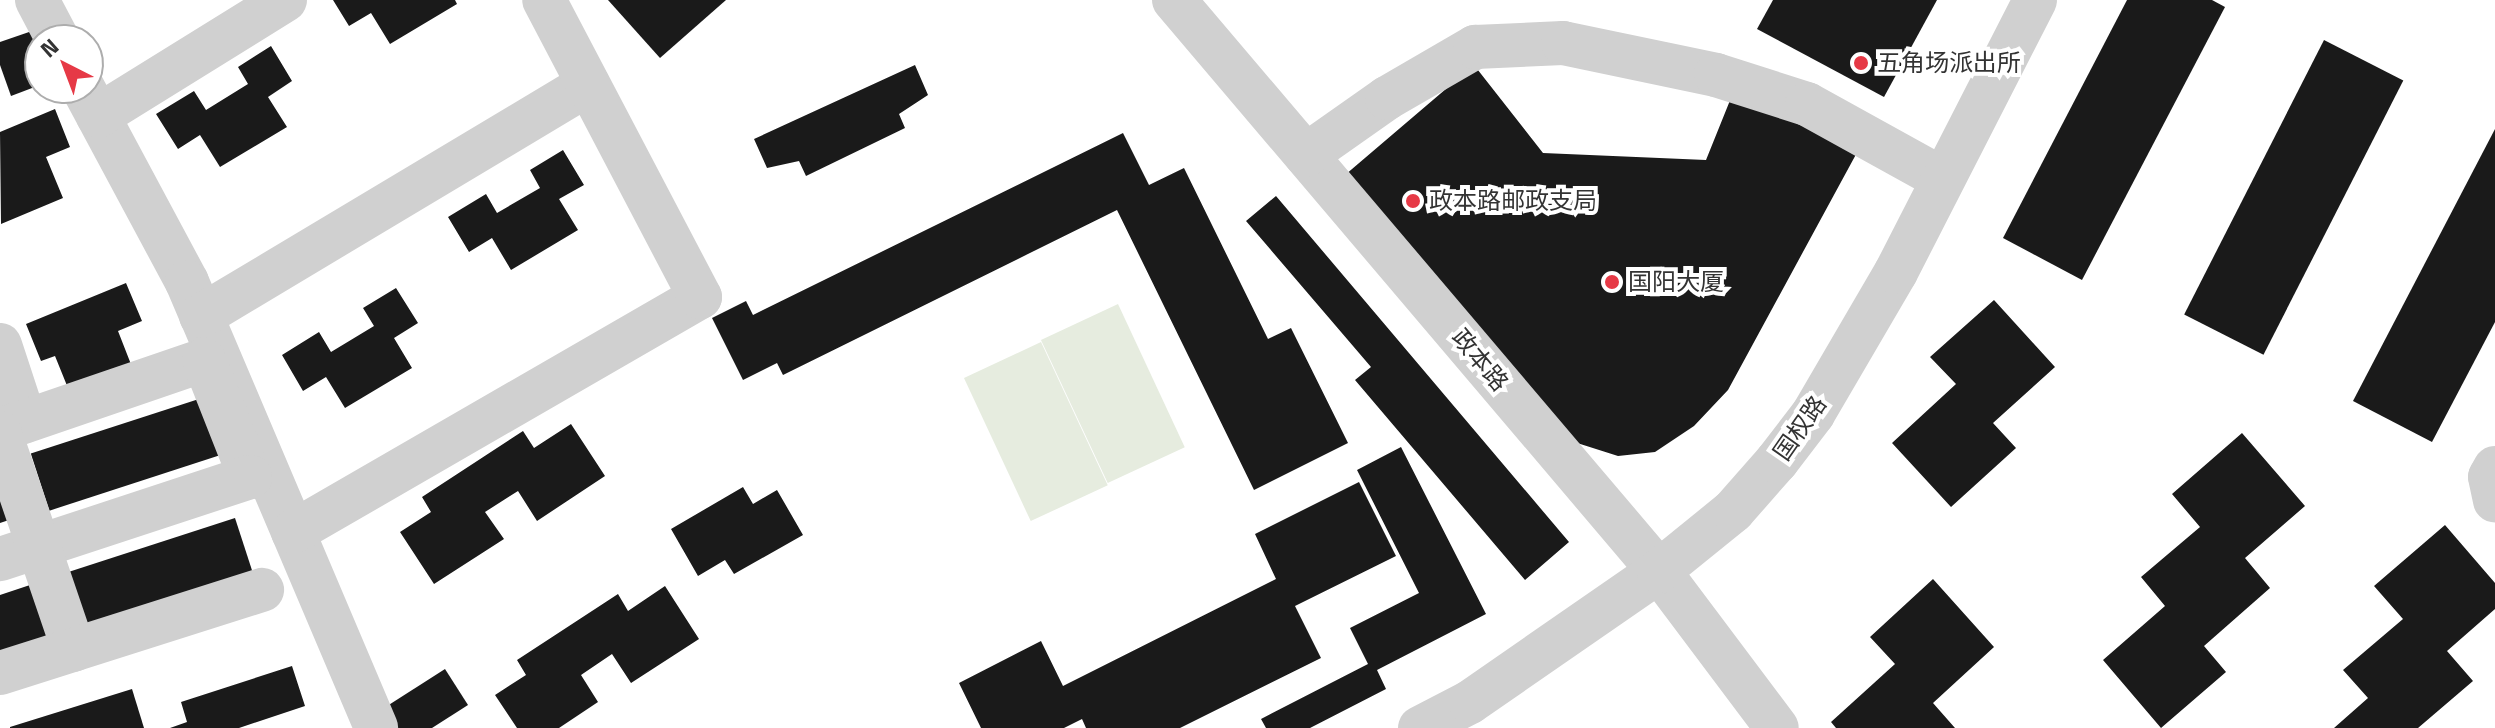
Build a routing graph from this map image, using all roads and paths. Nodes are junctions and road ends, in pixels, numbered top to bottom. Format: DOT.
graph roads {
  1 [pos="37,0"];
  2 [pos="285,0"];
  3 [pos="544,0"];
  4 [pos="1174,0"];
  5 [pos="2035,0"];
  6 [pos="50,24"];
  7 [pos="588,84"];
  8 [pos="104,95"];
  9 [pos="92,104"];
  10 [pos="1306,155"];
  11 [pos="1943,179"];
  12 [pos="201,316"];
  13 [pos="0,345"];
  14 [pos="8,428"];
  15 [pos="2495,468"];
  16 [pos="2495,500"];
  17 [pos="293,532"];
  18 [pos="19,553"];
  19 [pos="1659,571"];
  20 [pos="262,590"];
  21 [pos="74,650"];
  22 [pos="0,673"];
  23 [pos="376,728"];
  24 [pos="1420,728"];
  25 [pos="1777,728"];
  1 -- 6 [label="street"];
  2 -- 8 [label="street"];
  3 -- 7 [label="street"];
  4 -- 10 [label="street, 政本路"];
  5 -- 11 [label="street, 国权路"];
  7 -- 12 [label="street"];
  7 -- 17 [label="street"];
  9 -- 12 [label="street"];
  10 -- 11 [label="street"];
  10 -- 19 [label="street, 政本路"];
  11 -- 19 [label="street, 国权路"];
  12 -- 17 [label="street"];
  13 -- 14 [label="street"];
  14 -- 18 [label="street"];
  14 -- 18 [label="street"];
  15 -- 16 [label="street"];
  17 -- 23 [label="street"];
  18 -- 21 [label="street"];
  19 -- 24 [label="street, 国权路"];
  19 -- 25 [label="street, 政本路"];
  20 -- 21 [label="street"];
  21 -- 22 [label="street"];
}
